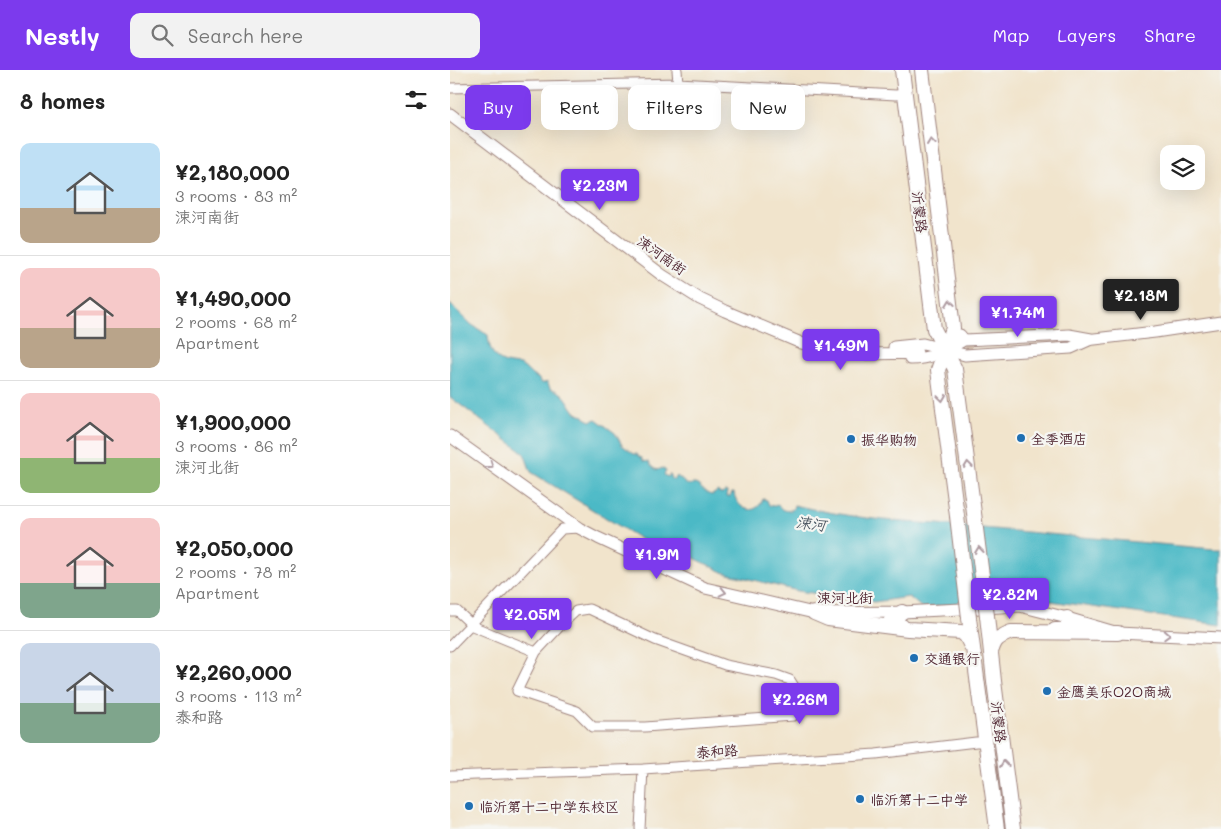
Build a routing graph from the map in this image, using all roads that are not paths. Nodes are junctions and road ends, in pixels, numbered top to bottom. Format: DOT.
graph roads {
  1 [pos="677,70"];
  2 [pos="902,70"];
  3 [pos="922,70"];
  4 [pos="678,83"];
  5 [pos="450,88"];
  6 [pos="905,94"];
  7 [pos="450,114"];
  8 [pos="1221,322"];
  9 [pos="952,328"];
  10 [pos="934,329"];
  11 [pos="1091,339"];
  12 [pos="968,344"];
  13 [pos="945,351"];
  14 [pos="922,352"];
  15 [pos="938,370"];
  16 [pos="450,436"];
  17 [pos="557,512"];
  18 [pos="580,528"];
  19 [pos="562,529"];
  20 [pos="450,611"];
  21 [pos="902,612"];
  22 [pos="814,613"];
  23 [pos="987,616"];
  24 [pos="969,618"];
  25 [pos="1067,618"];
  26 [pos="470,625"];
  27 [pos="1118,633"];
  28 [pos="1221,638"];
  29 [pos="450,646"];
  30 [pos="973,651"];
  31 [pos="536,652"];
  32 [pos="990,653"];
  33 [pos="985,742"];
  34 [pos="643,769"];
  35 [pos="450,776"];
  36 [pos="1011,812"];
  37 [pos="640,829"];
  38 [pos="998,829"];
  39 [pos="1013,829"];
  40 [pos="1022,829"];
  1 -- 4 [label="street"];
  2 -- 6 [label="main road, 沂蒙路"];
  9 -- 3 [label="main road, 沂蒙路, one-way"];
  4 -- 5 [label="street"];
  4 -- 6 [label="street"];
  6 -- 10 [label="main road, 沂蒙路"];
  7 -- 14 [label="main road, 涑河南街"];
  8 -- 11 [label="main road"];
  9 -- 12 [label="main road"];
  9 -- 13 [label="main road, 沂蒙路"];
  10 -- 13 [label="main road, 沂蒙路"];
  10 -- 14 [label="main road"];
  11 -- 12 [label="main road"];
  11 -- 12 [label="main road"];
  11 -- 13 [label="main road"];
  12 -- 13 [label="main road, 涑河南街"];
  13 -- 14 [label="main road, 涑河南街"];
  13 -- 15 [label="main road, 沂蒙路"];
  23 -- 13 [label="main road, 沂蒙路, one-way, bridge"];
  14 -- 15 [label="main road"];
  15 -- 24 [label="main road, 沂蒙路, one-way, bridge"];
  16 -- 17 [label="main road, 涑河北街, one-way"];
  17 -- 18 [label="main road, 涑河北街"];
  17 -- 19 [label="street"];
  18 -- 19 [label="street"];
  18 -- 22 [label="main road, 涑河北街, one-way"];
  19 -- 26 [label="street"];
  20 -- 26 [label="street"];
  21 -- 22 [label="main road, 涑河北街"];
  21 -- 24 [label="main road"];
  21 -- 25 [label="main road, 涑河北街"];
  22 -- 30 [label="main road"];
  23 -- 25 [label="main road"];
  23 -- 32 [label="main road, 沂蒙路"];
  24 -- 30 [label="main road, 沂蒙路"];
  25 -- 27 [label="main road, 涑河北街"];
  26 -- 29 [label="street"];
  26 -- 31 [label="street"];
  27 -- 28 [label="main road, 涑河北街, one-way"];
  27 -- 32 [label="main road"];
  30 -- 33 [label="main road, 沂蒙路"];
  31 -- 31 [label="street"];
  36 -- 32 [label="main road, 沂蒙路, one-way"];
  33 -- 34 [label="street, 泰和路"];
  33 -- 38 [label="main road, 沂蒙路"];
  34 -- 35 [label="street, 泰和路"];
  34 -- 37 [label="street"];
  36 -- 39 [label="main road, 沂蒙路"];
  36 -- 40 [label="main road"];
}
